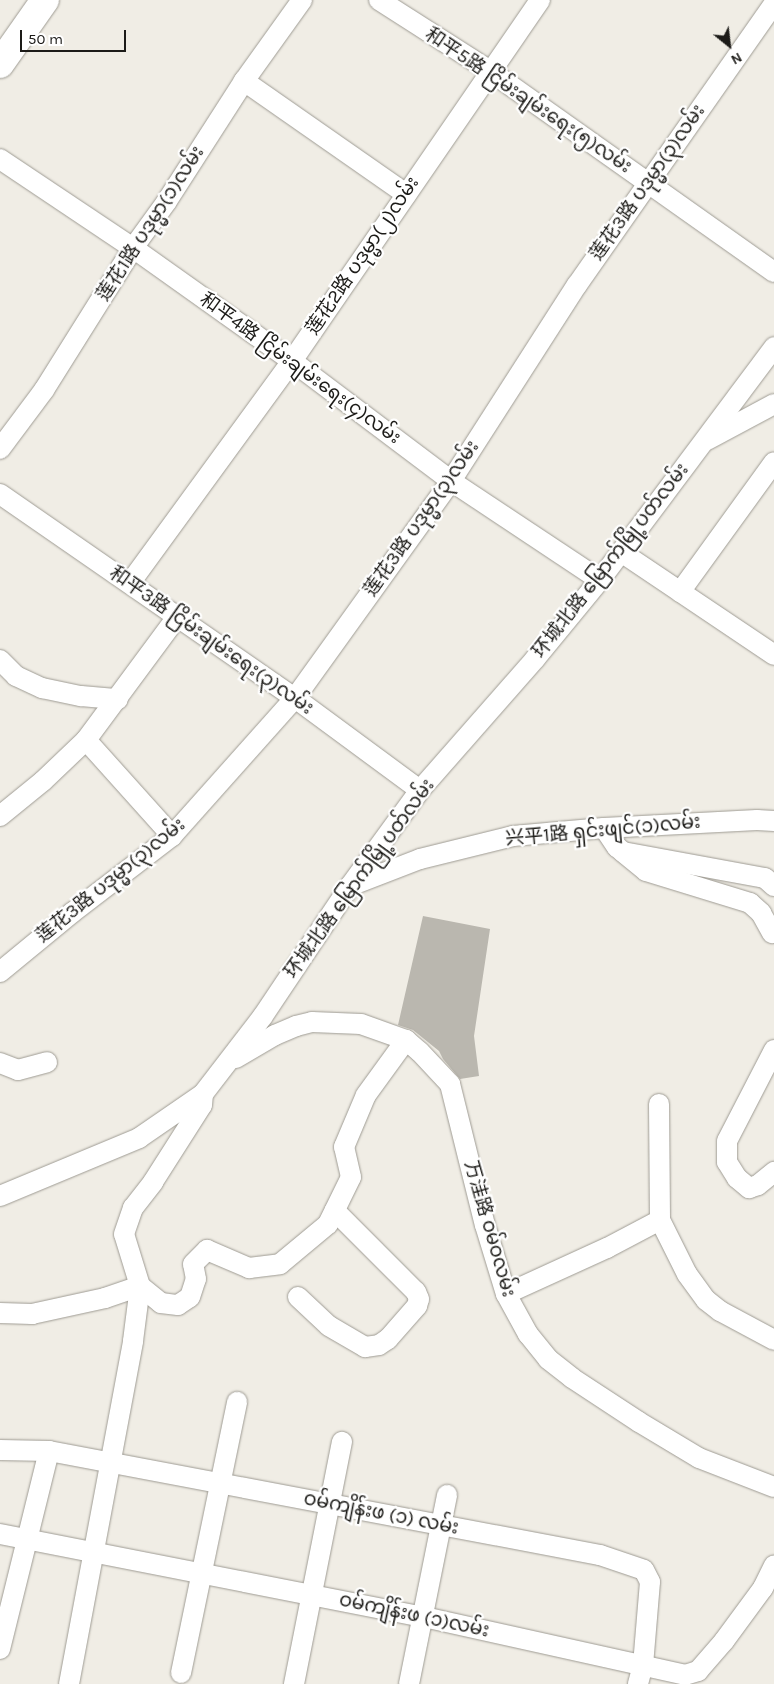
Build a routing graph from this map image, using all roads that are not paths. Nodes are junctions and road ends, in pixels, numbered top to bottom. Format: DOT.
graph roads {
  1 [pos="45,0"];
  2 [pos="302,0"];
  3 [pos="379,0"];
  4 [pos="540,0"];
  5 [pos="774,4"];
  6 [pos="0,64"];
  7 [pos="490,71"];
  8 [pos="244,81"];
  9 [pos="0,158"];
  10 [pos="647,183"];
  11 [pos="406,194"];
  12 [pos="133,248"];
  13 [pos="774,272"];
  14 [pos="774,346"];
  15 [pos="292,361"];
  16 [pos="767,372"];
  17 [pos="774,404"];
  18 [pos="703,442"];
  19 [pos="0,449"];
  20 [pos="774,462"];
  21 [pos="451,481"];
  22 [pos="0,494"];
  23 [pos="621,552"];
  24 [pos="600,580"];
  25 [pos="130,583"];
  26 [pos="680,592"];
  27 [pos="177,617"];
  28 [pos="774,655"];
  29 [pos="0,660"];
  30 [pos="295,698"];
  31 [pos="118,699"];
  32 [pos="86,740"];
  33 [pos="420,790"];
  34 [pos="0,816"];
  35 [pos="774,821"];
  36 [pos="604,828"];
  37 [pos="172,836"];
  38 [pos="624,852"];
  39 [pos="350,886"];
  40 [pos="774,886"];
  41 [pos="773,934"];
  42 [pos="0,972"];
  43 [pos="406,1040"];
  44 [pos="774,1050"];
  45 [pos="47,1062"];
  46 [pos="0,1063"];
  47 [pos="226,1064"];
  48 [pos="203,1094"];
  49 [pos="659,1104"];
  50 [pos="774,1172"];
  51 [pos="0,1196"];
  52 [pos="335,1211"];
  53 [pos="660,1220"];
  54 [pos="140,1286"];
  55 [pos="506,1294"];
  56 [pos="298,1297"];
  57 [pos="0,1313"];
  58 [pos="774,1340"];
  59 [pos="237,1402"];
  60 [pos="342,1442"];
  61 [pos="0,1450"];
  62 [pos="48,1451"];
  63 [pos="111,1463"];
  64 [pos="221,1483"];
  65 [pos="774,1487"];
  66 [pos="447,1495"];
  67 [pos="330,1504"];
  68 [pos="441,1525"];
  69 [pos="0,1534"];
  70 [pos="28,1540"];
  71 [pos="94,1552"];
  72 [pos="774,1565"];
  73 [pos="203,1574"];
  74 [pos="312,1595"];
  75 [pos="424,1617"];
  76 [pos="0,1649"];
  77 [pos="181,1673"];
  78 [pos="640,1674"];
  79 [pos="69,1684"];
  80 [pos="294,1684"];
  81 [pos="409,1684"];
  1 -- 6 [label="highway"];
  2 -- 8 [label="street, 莲花1路 ပဒုမ္မာ(၁)လမ်း"];
  3 -- 7 [label="street, 和平5路 ငြိမ်းချမ်းရေး(၅)လမ်း"];
  4 -- 7 [label="street, 莲花2路 ပဒုမ္မာ(၂)လမ်း"];
  5 -- 10 [label="street, 莲花3路 ပဒုမ္မာ(၃)လမ်း"];
  7 -- 10 [label="street, 和平5路 ငြိမ်းချမ်းရေး(၅)လမ်း"];
  7 -- 11 [label="street, 莲花2路 ပဒုမ္မာ(၂)လမ်း"];
  8 -- 11 [label="street"];
  8 -- 12 [label="street, 莲花1路 ပဒုမ္မာ(၁)လမ်း"];
  9 -- 12 [label="street, 和平4路 ငြိမ်းချမ်းရေး(၄)လမ်း"];
  10 -- 13 [label="street, 和平5路 ငြိမ်းချမ်းရေး(၅)လမ်း"];
  10 -- 21 [label="street, 莲花3路 ပဒုမ္မာ(၃)လမ်း"];
  11 -- 15 [label="street, 莲花2路 ပဒုမ္မာ(၂)လမ်း"];
  12 -- 15 [label="street, 和平4路 ငြိမ်းချမ်းရေး(၄)လမ်း"];
  12 -- 19 [label="street, 莲花1路 ပဒုမ္မာ(၁)လမ်း"];
  14 -- 16 [label="street, 环城北路 မြောက်မြို့ပတ်လမ်း"];
  15 -- 21 [label="street, 和平4路 ငြိမ်းချမ်းရေး(၄)လမ်း"];
  15 -- 25 [label="street, 莲花2路 ပဒုမ္မာ(၂)လမ်း"];
  16 -- 18 [label="street, 环城北路 မြောက်မြို့ပတ်လမ်း"];
  17 -- 18 [label="street"];
  18 -- 23 [label="street, 环城北路 မြောက်မြို့ပတ်လမ်း"];
  20 -- 26 [label="street"];
  21 -- 24 [label="street, 和平4路 ငြိမ်းချမ်းရေး(၄)လမ်း"];
  21 -- 30 [label="street, 莲花3路 ပဒုမ္မာ(၃)လမ်း"];
  22 -- 25 [label="street, 和平3路 ငြိမ်းချမ်းရေး(၃)လမ်း"];
  23 -- 24 [label="street, 环城北路 မြောက်မြို့ပတ်လမ်း"];
  23 -- 26 [label="street"];
  24 -- 33 [label="street, 环城北路 မြောက်မြို့ပတ်လမ်း"];
  25 -- 27 [label="street, 和平3路 ငြိမ်းချမ်းရေး(၃)လမ်း"];
  26 -- 28 [label="street"];
  27 -- 30 [label="street, 和平3路 ငြိမ်းချမ်းရေး(၃)လမ်း"];
  27 -- 31 [label="street"];
  29 -- 31 [label="street"];
  30 -- 33 [label="street, 和平3路 ငြိမ်းချမ်းရေး(၃)လမ်း"];
  30 -- 37 [label="street, 莲花3路 ပဒုမ္မာ(၃)လမ်း"];
  31 -- 32 [label="street"];
  32 -- 34 [label="street"];
  32 -- 37 [label="street"];
  33 -- 39 [label="street, 环城北路 မြောက်မြို့ပတ်လမ်း"];
  35 -- 36 [label="street, 兴平1路 ရှင်းဖျင်(၁)လမ်း"];
  36 -- 38 [label="street"];
  36 -- 39 [label="street, 兴平1路 ရှင်းဖျင်(၁)လမ်း"];
  37 -- 42 [label="street, 莲花3路 ပဒုမ္မာ(၃)လမ်း"];
  38 -- 40 [label="street"];
  38 -- 41 [label="street"];
  39 -- 47 [label="street, 环城北路 မြောက်မြို့ပတ်လမ်း"];
  43 -- 47 [label="street, 万洼路 ဝမ်ဝလမ်း"];
  43 -- 52 [label="street"];
  43 -- 55 [label="street, 万洼路 ဝမ်ဝလမ်း"];
  44 -- 50 [label="street"];
  45 -- 46 [label="street"];
  47 -- 48 [label="street, 环城北路 မြောက်မြို့ပတ်လမ်း"];
  48 -- 51 [label="street, 环城北路 မြောက်မြို့ပတ်လမ်း"];
  48 -- 54 [label="street"];
  49 -- 53 [label="street"];
  52 -- 54 [label="street"];
  52 -- 56 [label="street"];
  53 -- 55 [label="street"];
  53 -- 58 [label="street"];
  54 -- 57 [label="street"];
  54 -- 63 [label="street"];
  55 -- 65 [label="street, 万洼路 ဝမ်ဝလမ်း"];
  59 -- 64 [label="street"];
  60 -- 67 [label="street"];
  61 -- 62 [label="street, ဝမ်ကျိန်းဖ (၁) လမ်း"];
  62 -- 63 [label="street, ဝမ်ကျိန်းဖ (၁) လမ်း"];
  62 -- 70 [label="street"];
  63 -- 64 [label="street, ဝမ်ကျိန်းဖ (၁) လမ်း"];
  63 -- 71 [label="street"];
  64 -- 67 [label="street, ဝမ်ကျိန်းဖ (၁) လမ်း"];
  64 -- 73 [label="street"];
  66 -- 68 [label="street"];
  67 -- 68 [label="street, ဝမ်ကျိန်းဖ (၁) လမ်း"];
  67 -- 74 [label="street"];
  68 -- 75 [label="street"];
  68 -- 78 [label="street, ဝမ်ကျိန်းဖ (၁) လမ်း"];
  69 -- 70 [label="street, ဝမ်ကျိန်းဖ (၁)လမ်း"];
  70 -- 71 [label="street, ဝမ်ကျိန်းဖ (၁)လမ်း"];
  70 -- 76 [label="street"];
  71 -- 73 [label="street, ဝမ်ကျိန်းဖ (၁)လမ်း"];
  71 -- 79 [label="street"];
  72 -- 78 [label="street, ဝမ်ကျိန်းဖ (၁)လမ်း"];
  73 -- 74 [label="street, ဝမ်ကျိန်းဖ (၁)လမ်း"];
  73 -- 77 [label="street"];
  74 -- 75 [label="street, ဝမ်ကျိန်းဖ (၁)လမ်း"];
  74 -- 80 [label="street"];
  75 -- 78 [label="street, ဝမ်ကျိန်းဖ (၁)လမ်း"];
  75 -- 81 [label="street"];
}
